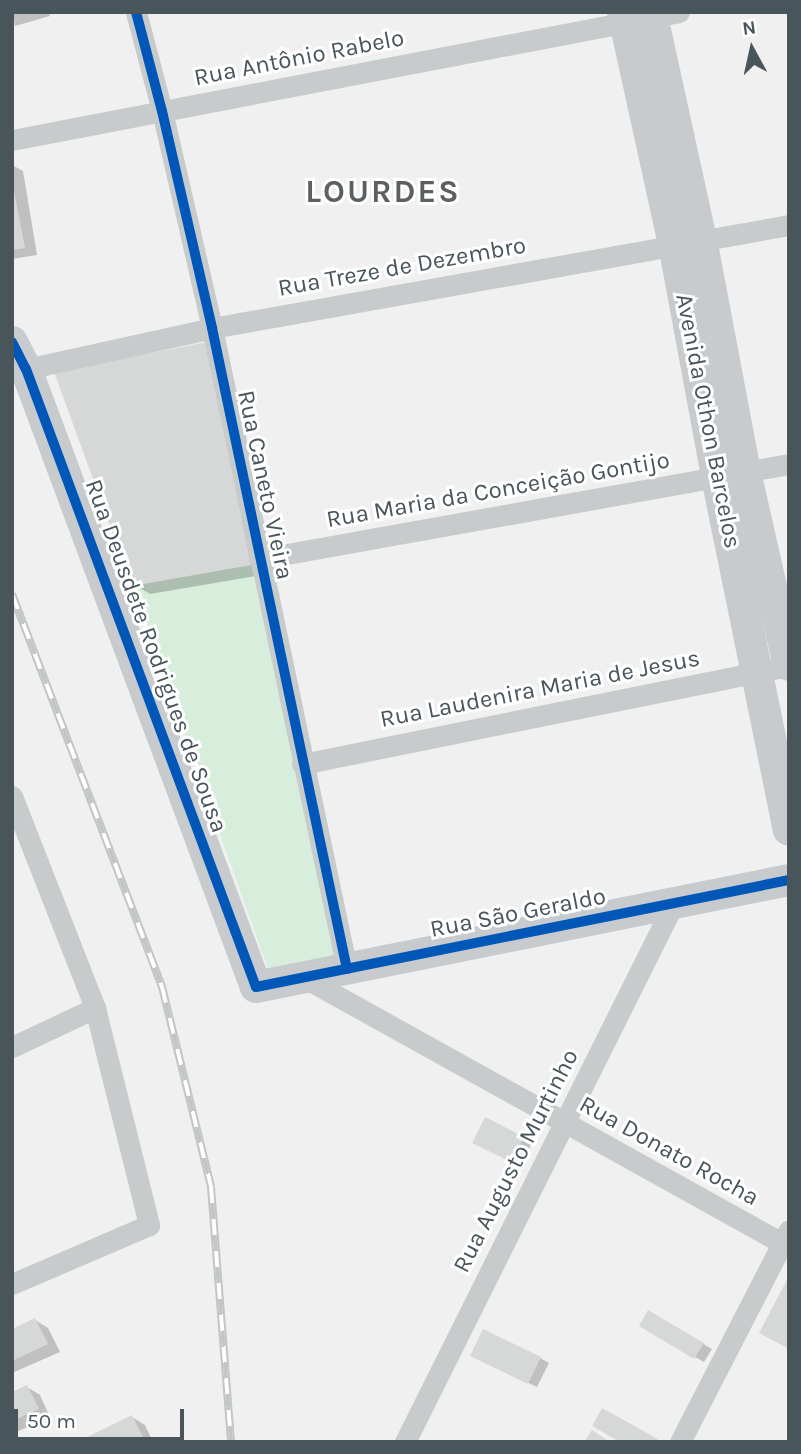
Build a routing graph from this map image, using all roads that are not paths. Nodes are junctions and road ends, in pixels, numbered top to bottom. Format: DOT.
graph roads {
  1 [pos="136,12"];
  2 [pos="646,15"];
  3 [pos="162,111"];
  4 [pos="12,140"];
  5 [pos="789,225"];
  6 [pos="687,242"];
  7 [pos="212,328"];
  8 [pos="19,356"];
  9 [pos="789,464"];
  10 [pos="731,475"];
  11 [pos="259,559"];
  12 [pos="779,668"];
  13 [pos="302,764"];
  14 [pos="15,810"];
  15 [pos="789,830"];
  16 [pos="789,880"];
  17 [pos="674,903"];
  18 [pos="346,969"];
  19 [pos="303,977"];
  20 [pos="256,987"];
  21 [pos="95,1008"];
  22 [pos="12,1047"];
  23 [pos="564,1122"];
  24 [pos="786,1240"];
  25 [pos="12,1284"];
  26 [pos="405,1442"];
  27 [pos="680,1442"];
  1 -- 3 [label="street, Rua Caneto Vieira"];
  2 -- 3 [label="street, Rua Antônio Rabelo"];
  2 -- 6 [label="street, Avenida Othon Barcelos"];
  3 -- 4 [label="street, Rua Antônio Rabelo"];
  3 -- 7 [label="street, Rua Caneto Vieira"];
  5 -- 6 [label="street, Rua Treze de Dezembro"];
  6 -- 7 [label="street, Rua Treze de Dezembro"];
  6 -- 10 [label="street, Avenida Othon Barcelos"];
  7 -- 8 [label="street, Rua Treze de Dezembro"];
  7 -- 11 [label="street, Rua Caneto Vieira"];
  8 -- 20 [label="street, Rua Deusdete Rodrigues de Sousa"];
  9 -- 10 [label="street, Rua Maria da Conceição Gontijo"];
  10 -- 11 [label="street, Rua Maria da Conceição Gontijo"];
  10 -- 12 [label="street, Avenida Othon Barcelos"];
  11 -- 13 [label="street, Rua Caneto Vieira"];
  12 -- 13 [label="street, Rua Laudenira Maria de Jesus"];
  12 -- 15 [label="street, Avenida Othon Barcelos"];
  13 -- 18 [label="street, Rua Caneto Vieira"];
  14 -- 21 [label="street"];
  16 -- 17 [label="street, Rua São Geraldo"];
  17 -- 18 [label="street, Rua São Geraldo"];
  17 -- 23 [label="street, Rua Augusto Murtinho"];
  18 -- 19 [label="street, Rua São Geraldo"];
  19 -- 20 [label="street, Rua São Geraldo"];
  19 -- 23 [label="street, Rua Donato Rocha"];
  21 -- 22 [label="street"];
  21 -- 25 [label="street"];
  23 -- 24 [label="street, Rua Donato Rocha"];
  23 -- 26 [label="street, Rua Augusto Murtinho"];
  24 -- 27 [label="street"];
}
